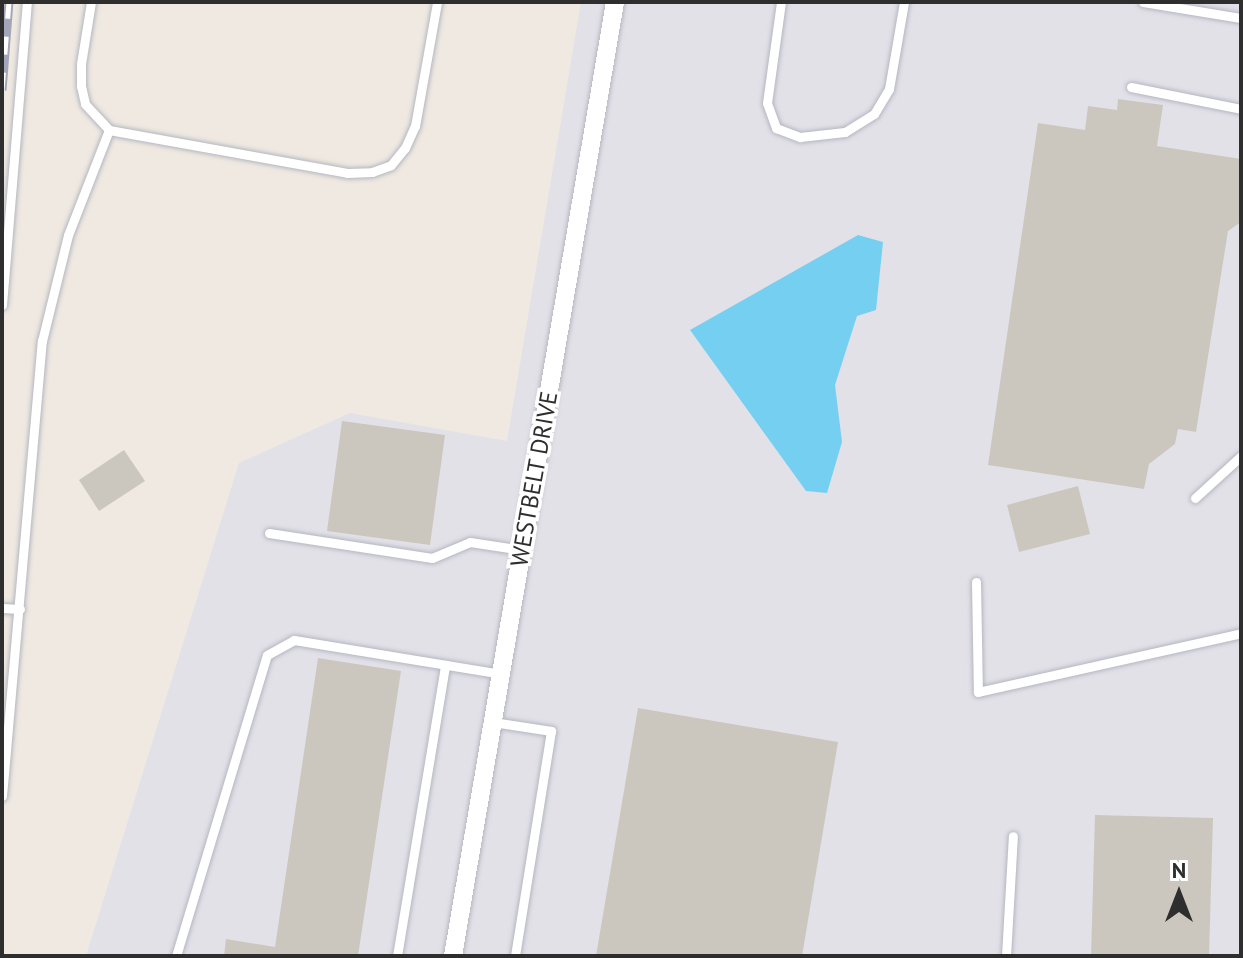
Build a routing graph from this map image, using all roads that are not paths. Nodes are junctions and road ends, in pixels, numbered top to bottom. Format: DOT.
graph roads {
  1 [pos="27,2"];
  2 [pos="91,2"];
  3 [pos="437,2"];
  4 [pos="615,2"];
  5 [pos="781,2"];
  6 [pos="904,2"];
  7 [pos="1143,2"];
  8 [pos="1241,18"];
  9 [pos="1131,87"];
  10 [pos="1241,109"];
  11 [pos="109,130"];
  12 [pos="2,305"];
  13 [pos="1241,456"];
  14 [pos="1195,498"];
  15 [pos="269,533"];
  16 [pos="522,550"];
  17 [pos="976,582"];
  18 [pos="2,608"];
  19 [pos="20,609"];
  20 [pos="1241,633"];
  21 [pos="445,665"];
  22 [pos="501,674"];
  23 [pos="493,722"];
  24 [pos="2,796"];
  25 [pos="1013,836"];
  26 [pos="176,956"];
  27 [pos="397,956"];
  28 [pos="453,956"];
  29 [pos="515,956"];
  30 [pos="1006,956"];
  1 -- 12 [label="lane"];
  2 -- 11 [label="lane"];
  3 -- 11 [label="lane"];
  4 -- 16 [label="street, WESTBELT DRIVE"];
  5 -- 6 [label="lane"];
  7 -- 8 [label="lane"];
  9 -- 10 [label="lane"];
  11 -- 19 [label="lane"];
  13 -- 14 [label="lane"];
  15 -- 16 [label="lane"];
  16 -- 22 [label="street, WESTBELT DRIVE"];
  17 -- 20 [label="lane"];
  18 -- 19 [label="lane"];
  19 -- 24 [label="lane"];
  21 -- 22 [label="lane"];
  21 -- 26 [label="lane"];
  21 -- 27 [label="lane"];
  22 -- 23 [label="street, WESTBELT DRIVE"];
  23 -- 28 [label="street, WESTBELT DRIVE"];
  23 -- 29 [label="lane"];
  25 -- 30 [label="lane"];
}
